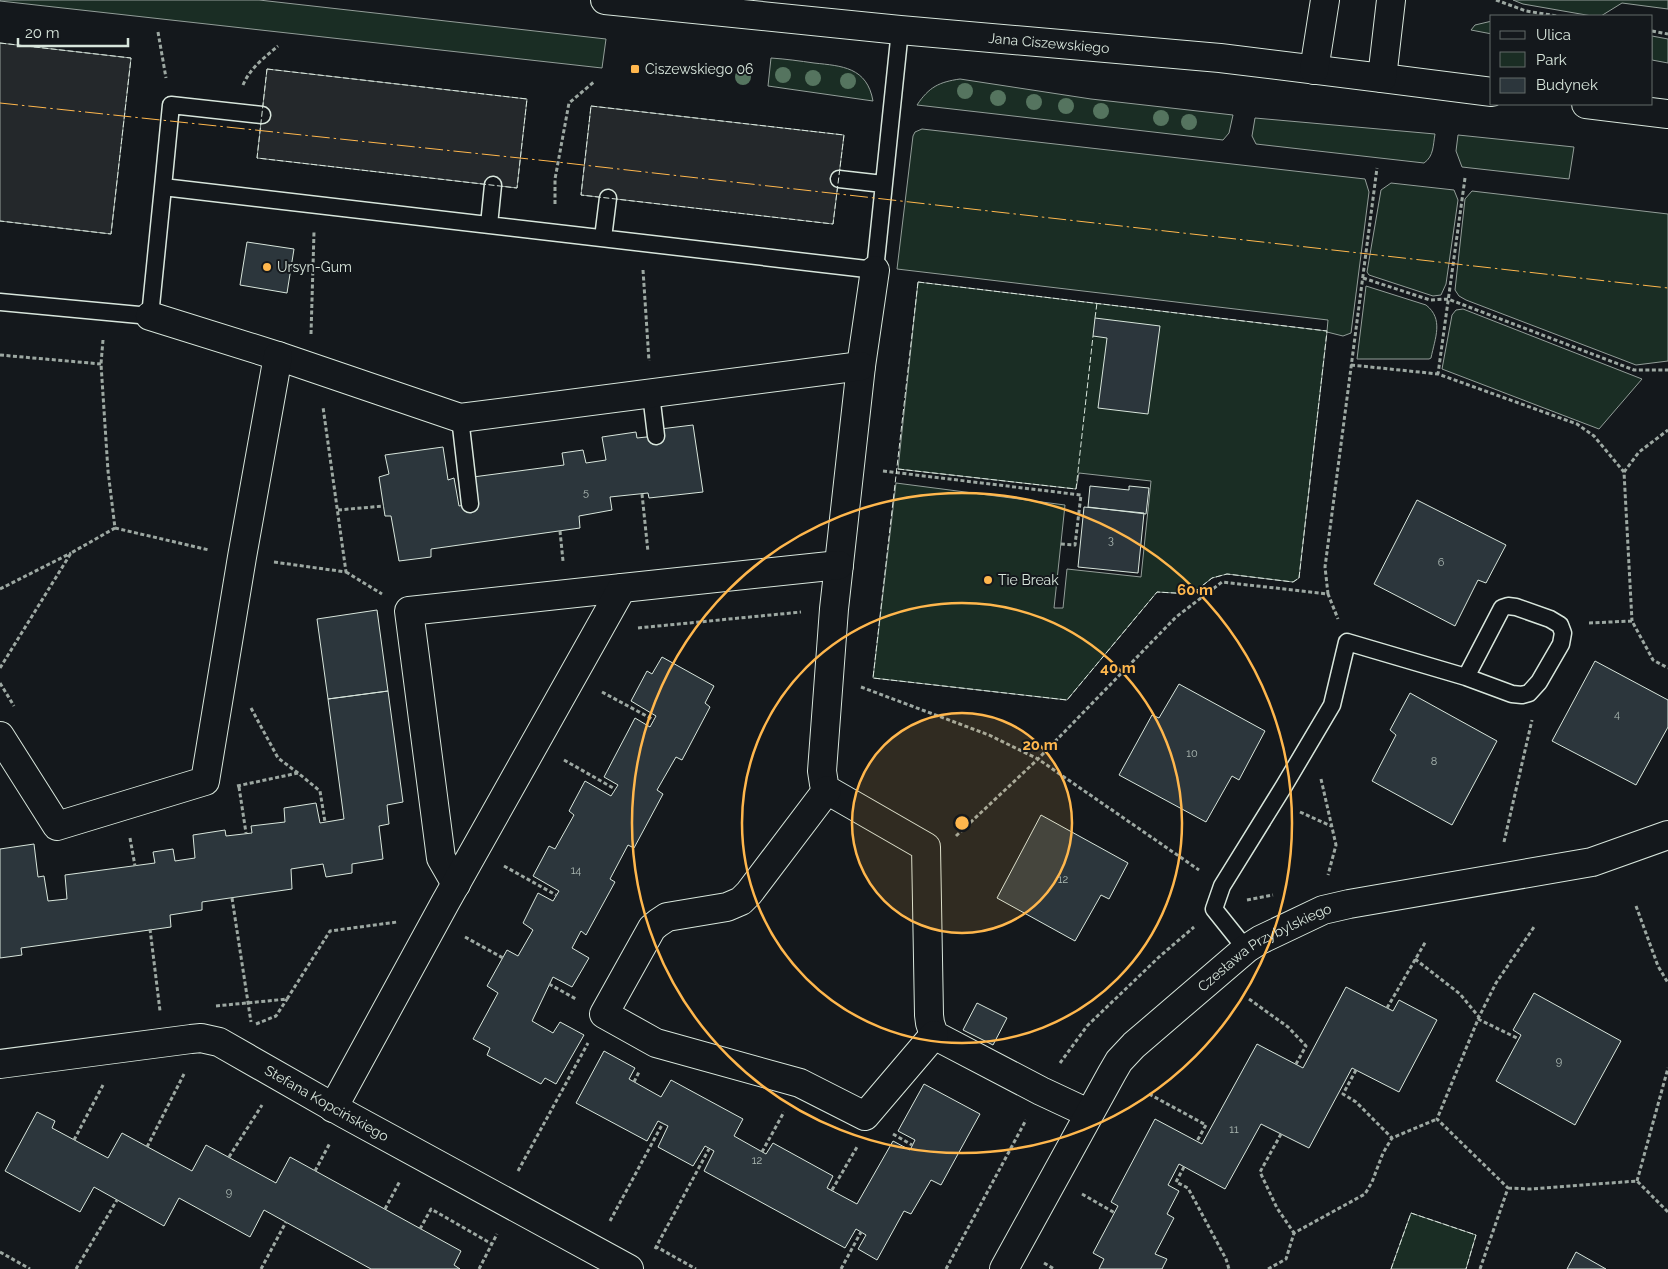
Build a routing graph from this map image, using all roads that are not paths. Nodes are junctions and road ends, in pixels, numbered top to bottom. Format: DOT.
graph roads {
  1 [pos="606,0"];
  2 [pos="1325,0"];
  3 [pos="1391,0"];
  4 [pos="900,30"];
  5 [pos="1314,70"];
  6 [pos="1382,78"];
  7 [pos="1490,92"];
  8 [pos="1594,105"];
  9 [pos="1668,114"];
  10 [pos="262,116"];
  11 [pos="839,179"];
  12 [pos="883,184"];
  13 [pos="493,185"];
  14 [pos="163,188"];
  15 [pos="608,198"];
  16 [pos="489,225"];
  17 [pos="603,238"];
  18 [pos="875,270"];
  19 [pos="0,302"];
  20 [pos="150,316"];
  21 [pos="278,356"];
  22 [pos="861,366"];
  23 [pos="652,394"];
  24 [pos="460,418"];
  25 [pos="656,436"];
  26 [pos="470,504"];
  27 [pos="839,565"];
  28 [pos="622,588"];
  29 [pos="1466,676"];
  30 [pos="0,736"];
  31 [pos="827,790"];
  32 [pos="1668,836"];
  33 [pos="456,884"];
  34 [pos="1246,949"];
  35 [pos="934,1035"];
  36 [pos="0,1064"];
  37 [pos="333,1108"];
  38 [pos="1088,1113"];
  39 [pos="629,1269"];
  40 [pos="1004,1269"];
  1 -- 4 [label="street, Jana Ciszewskiego"];
  2 -- 5 [label="street"];
  3 -- 6 [label="street"];
  4 -- 5 [label="street, Jana Ciszewskiego"];
  4 -- 12 [label="lane"];
  5 -- 6 [label="street, Jana Ciszewskiego"];
  6 -- 7 [label="street, Jana Ciszewskiego"];
  8 -- 9 [label="street"];
  10 -- 14 [label="lane"];
  11 -- 12 [label="lane"];
  12 -- 18 [label="lane"];
  13 -- 16 [label="lane"];
  14 -- 16 [label="lane"];
  14 -- 20 [label="lane"];
  15 -- 17 [label="lane"];
  16 -- 17 [label="lane"];
  17 -- 18 [label="lane"];
  18 -- 22 [label="street"];
  19 -- 20 [label="lane"];
  20 -- 21 [label="street"];
  21 -- 24 [label="street"];
  21 -- 30 [label="street"];
  22 -- 23 [label="street"];
  22 -- 27 [label="street"];
  23 -- 24 [label="street"];
  23 -- 25 [label="lane"];
  24 -- 26 [label="lane"];
  27 -- 28 [label="street"];
  27 -- 31 [label="street"];
  28 -- 33 [label="street"];
  28 -- 33 [label="street"];
  29 -- 29 [label="lane"];
  29 -- 34 [label="lane"];
  31 -- 35 [label="street"];
  31 -- 35 [label="street"];
  32 -- 34 [label="street, Czesława Przybylskiego"];
  33 -- 37 [label="street"];
  34 -- 38 [label="street, Czesława Przybylskiego"];
  35 -- 38 [label="street"];
  36 -- 37 [label="street, Stefana Kopcińskiego"];
  37 -- 39 [label="street, Stefana Kopcińskiego"];
  38 -- 40 [label="street, Czesława Przybylskiego"];
}
